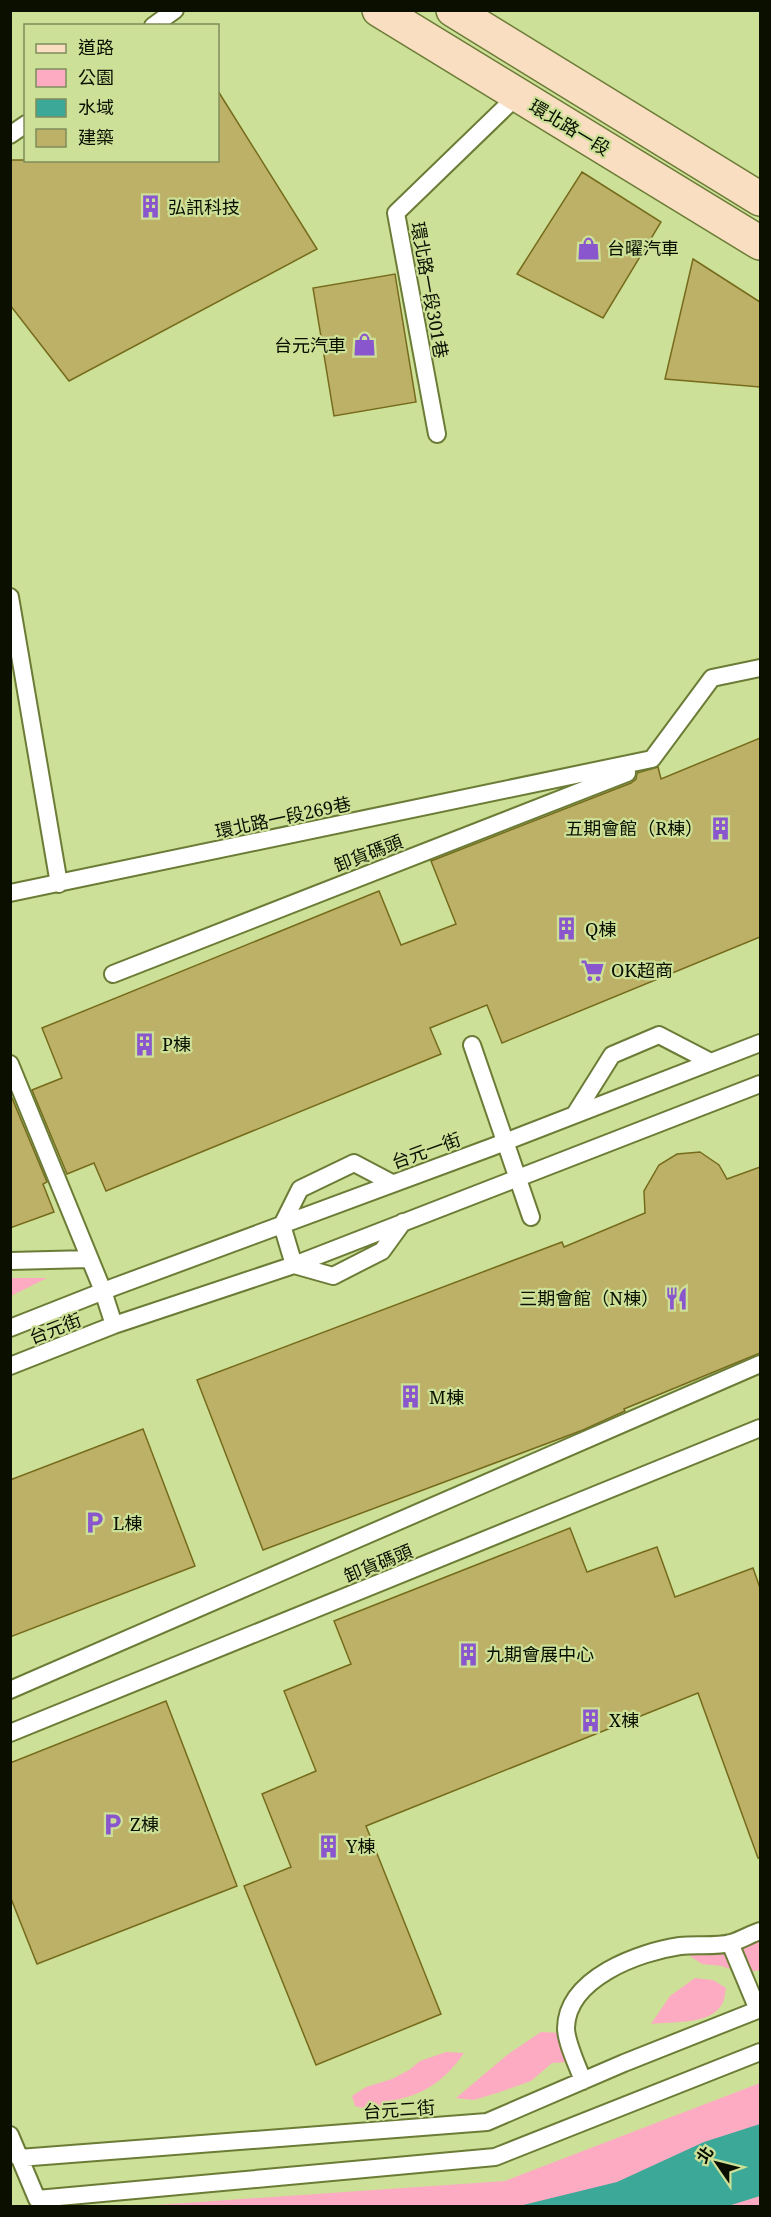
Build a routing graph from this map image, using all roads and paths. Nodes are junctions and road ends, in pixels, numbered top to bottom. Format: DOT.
graph roads {
  1 [pos="175,10"];
  2 [pos="379,10"];
  3 [pos="453,10"];
  4 [pos="156,24"];
  5 [pos="518,95"];
  6 [pos="24,125"];
  7 [pos="10,135"];
  8 [pos="760,199"];
  9 [pos="760,243"];
  10 [pos="437,434"];
  11 [pos="10,597"];
  12 [pos="760,668"];
  13 [pos="631,764"];
  14 [pos="59,884"];
  15 [pos="19,892"];
  16 [pos="10,898"];
  17 [pos="113,974"];
  18 [pos="760,1042"];
  19 [pos="472,1045"];
  20 [pos="711,1062"];
  21 [pos="10,1064"];
  22 [pos="760,1084"];
  23 [pos="575,1114"];
  24 [pos="506,1141"];
  25 [pos="518,1178"];
  26 [pos="392,1183"];
  27 [pos="531,1217"];
  28 [pos="403,1221"];
  29 [pos="282,1225"];
  30 [pos="89,1258"];
  31 [pos="10,1262"];
  32 [pos="294,1265"];
  33 [pos="103,1291"];
  34 [pos="114,1325"];
  35 [pos="10,1328"];
  36 [pos="760,1364"];
  37 [pos="10,1366"];
  38 [pos="760,1428"];
  39 [pos="10,1690"];
  40 [pos="10,1733"];
  41 [pos="760,1931"];
  42 [pos="730,1943"];
  43 [pos="759,2010"];
  44 [pos="760,2052"];
  45 [pos="583,2080"];
  46 [pos="10,2135"];
  47 [pos="19,2158"];
  1 -- 4 [label="lane"];
  2 -- 5 [label="street, 環北路一段"];
  3 -- 8 [label="street, 環北路一段"];
  5 -- 9 [label="street, 環北路一段"];
  5 -- 10 [label="lane, 環北路一段301巷"];
  6 -- 7 [label="lane"];
  11 -- 14 [label="lane"];
  12 -- 13 [label="lane, 環北路一段269巷"];
  13 -- 14 [label="lane, 環北路一段269巷"];
  13 -- 17 [label="lane, 卸貨碼頭"];
  14 -- 15 [label="lane, 環北路一段269巷"];
  15 -- 16 [label="lane, 環北路一段269巷"];
  18 -- 20 [label="lane, 台元一街"];
  19 -- 24 [label="lane"];
  20 -- 23 [label="lane, 台元一街"];
  20 -- 23 [label="lane"];
  21 -- 30 [label="lane"];
  22 -- 25 [label="lane"];
  23 -- 24 [label="lane, 台元一街"];
  24 -- 25 [label="lane"];
  24 -- 26 [label="lane, 台元一街"];
  25 -- 27 [label="lane"];
  25 -- 28 [label="lane"];
  26 -- 29 [label="lane, 台元一街"];
  26 -- 29 [label="lane"];
  28 -- 32 [label="lane"];
  28 -- 32 [label="lane"];
  29 -- 32 [label="lane"];
  29 -- 33 [label="lane, 台元一街"];
  30 -- 31 [label="lane"];
  30 -- 33 [label="lane"];
  32 -- 34 [label="lane"];
  33 -- 34 [label="lane"];
  33 -- 35 [label="lane, 台元街"];
  34 -- 37 [label="lane, 台元街"];
  36 -- 39 [label="lane"];
  38 -- 40 [label="lane, 卸貨碼頭"];
  41 -- 42 [label="lane"];
  42 -- 43 [label="lane"];
  42 -- 45 [label="lane"];
  43 -- 45 [label="lane, 台元二街"];
  44 -- 47 [label="lane"];
  45 -- 47 [label="lane, 台元二街"];
  46 -- 47 [label="lane"];
}
